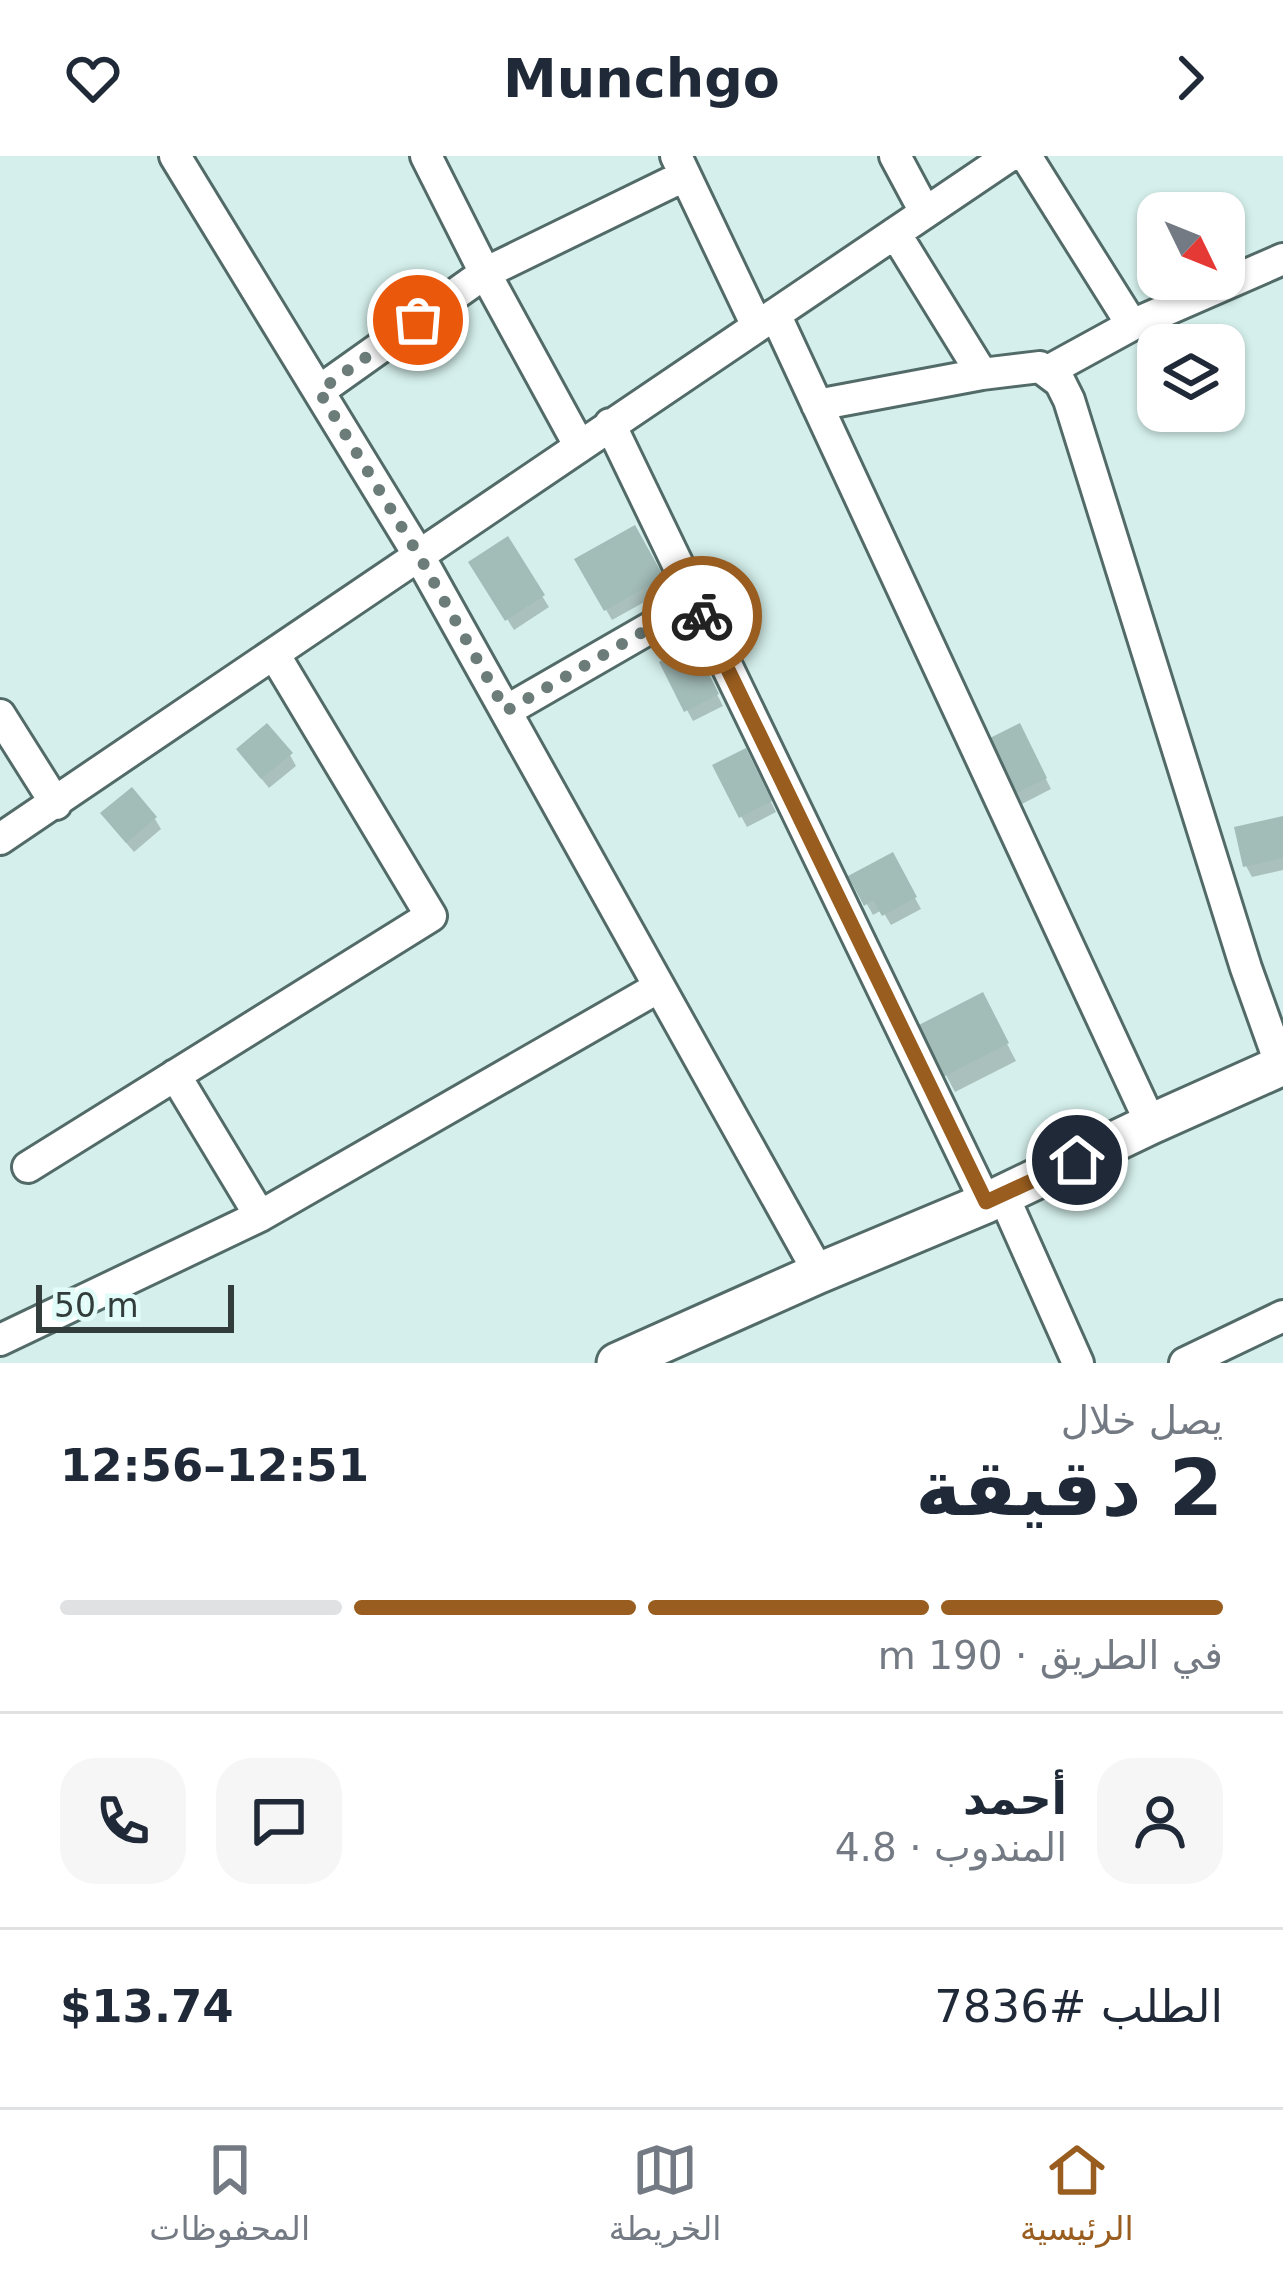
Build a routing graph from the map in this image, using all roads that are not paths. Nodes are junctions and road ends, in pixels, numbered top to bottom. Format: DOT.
graph roads {
  1 [pos="175,156"];
  2 [pos="426,156"];
  3 [pos="895,156"];
  4 [pos="1009,156"];
  5 [pos="1026,156"];
  6 [pos="680,166"];
  7 [pos="925,212"];
  8 [pos="895,233"];
  9 [pos="1283,259"];
  10 [pos="485,273"];
  11 [pos="766,320"];
  12 [pos="1132,325"];
  13 [pos="1048,371"];
  14 [pos="982,374"];
  15 [pos="319,391"];
  16 [pos="817,405"];
  17 [pos="610,424"];
  18 [pos="579,446"];
  19 [pos="418,554"];
  20 [pos="695,602"];
  21 [pos="274,654"];
  22 [pos="506,711"];
  23 [pos="0,715"];
  24 [pos="56,804"];
  25 [pos="0,839"];
  26 [pos="659,987"];
  27 [pos="1282,1066"];
  28 [pos="175,1075"];
  29 [pos="1150,1124"];
  30 [pos="28,1167"];
  31 [pos="994,1199"];
  32 [pos="260,1216"];
  33 [pos="819,1273"];
  34 [pos="1283,1316"];
  35 [pos="0,1340"];
  36 [pos="616,1363"];
  37 [pos="1078,1363"];
  38 [pos="1185,1363"];
  1 -- 15 [label="street"];
  2 -- 10 [label="street"];
  3 -- 7 [label="street"];
  4 -- 7 [label="street"];
  5 -- 12 [label="street"];
  6 -- 10 [label="street"];
  6 -- 11 [label="street"];
  7 -- 8 [label="street"];
  8 -- 11 [label="street"];
  8 -- 14 [label="street"];
  9 -- 12 [label="street"];
  10 -- 15 [label="street"];
  10 -- 18 [label="street"];
  11 -- 16 [label="street"];
  11 -- 17 [label="street"];
  12 -- 13 [label="street"];
  13 -- 14 [label="street"];
  13 -- 27 [label="street"];
  14 -- 16 [label="street"];
  15 -- 19 [label="street"];
  16 -- 29 [label="street"];
  17 -- 18 [label="street"];
  17 -- 20 [label="street"];
  18 -- 19 [label="street"];
  19 -- 21 [label="street"];
  19 -- 22 [label="street"];
  20 -- 22 [label="street"];
  20 -- 31 [label="street"];
  21 -- 24 [label="street"];
  21 -- 28 [label="street"];
  22 -- 26 [label="street"];
  23 -- 24 [label="street"];
  24 -- 25 [label="street"];
  26 -- 32 [label="street"];
  26 -- 33 [label="street"];
  27 -- 29 [label="street"];
  28 -- 30 [label="street"];
  28 -- 32 [label="street"];
  29 -- 31 [label="street"];
  31 -- 33 [label="street"];
  31 -- 37 [label="street"];
  32 -- 35 [label="street"];
  33 -- 36 [label="street"];
  34 -- 38 [label="street"];
}
